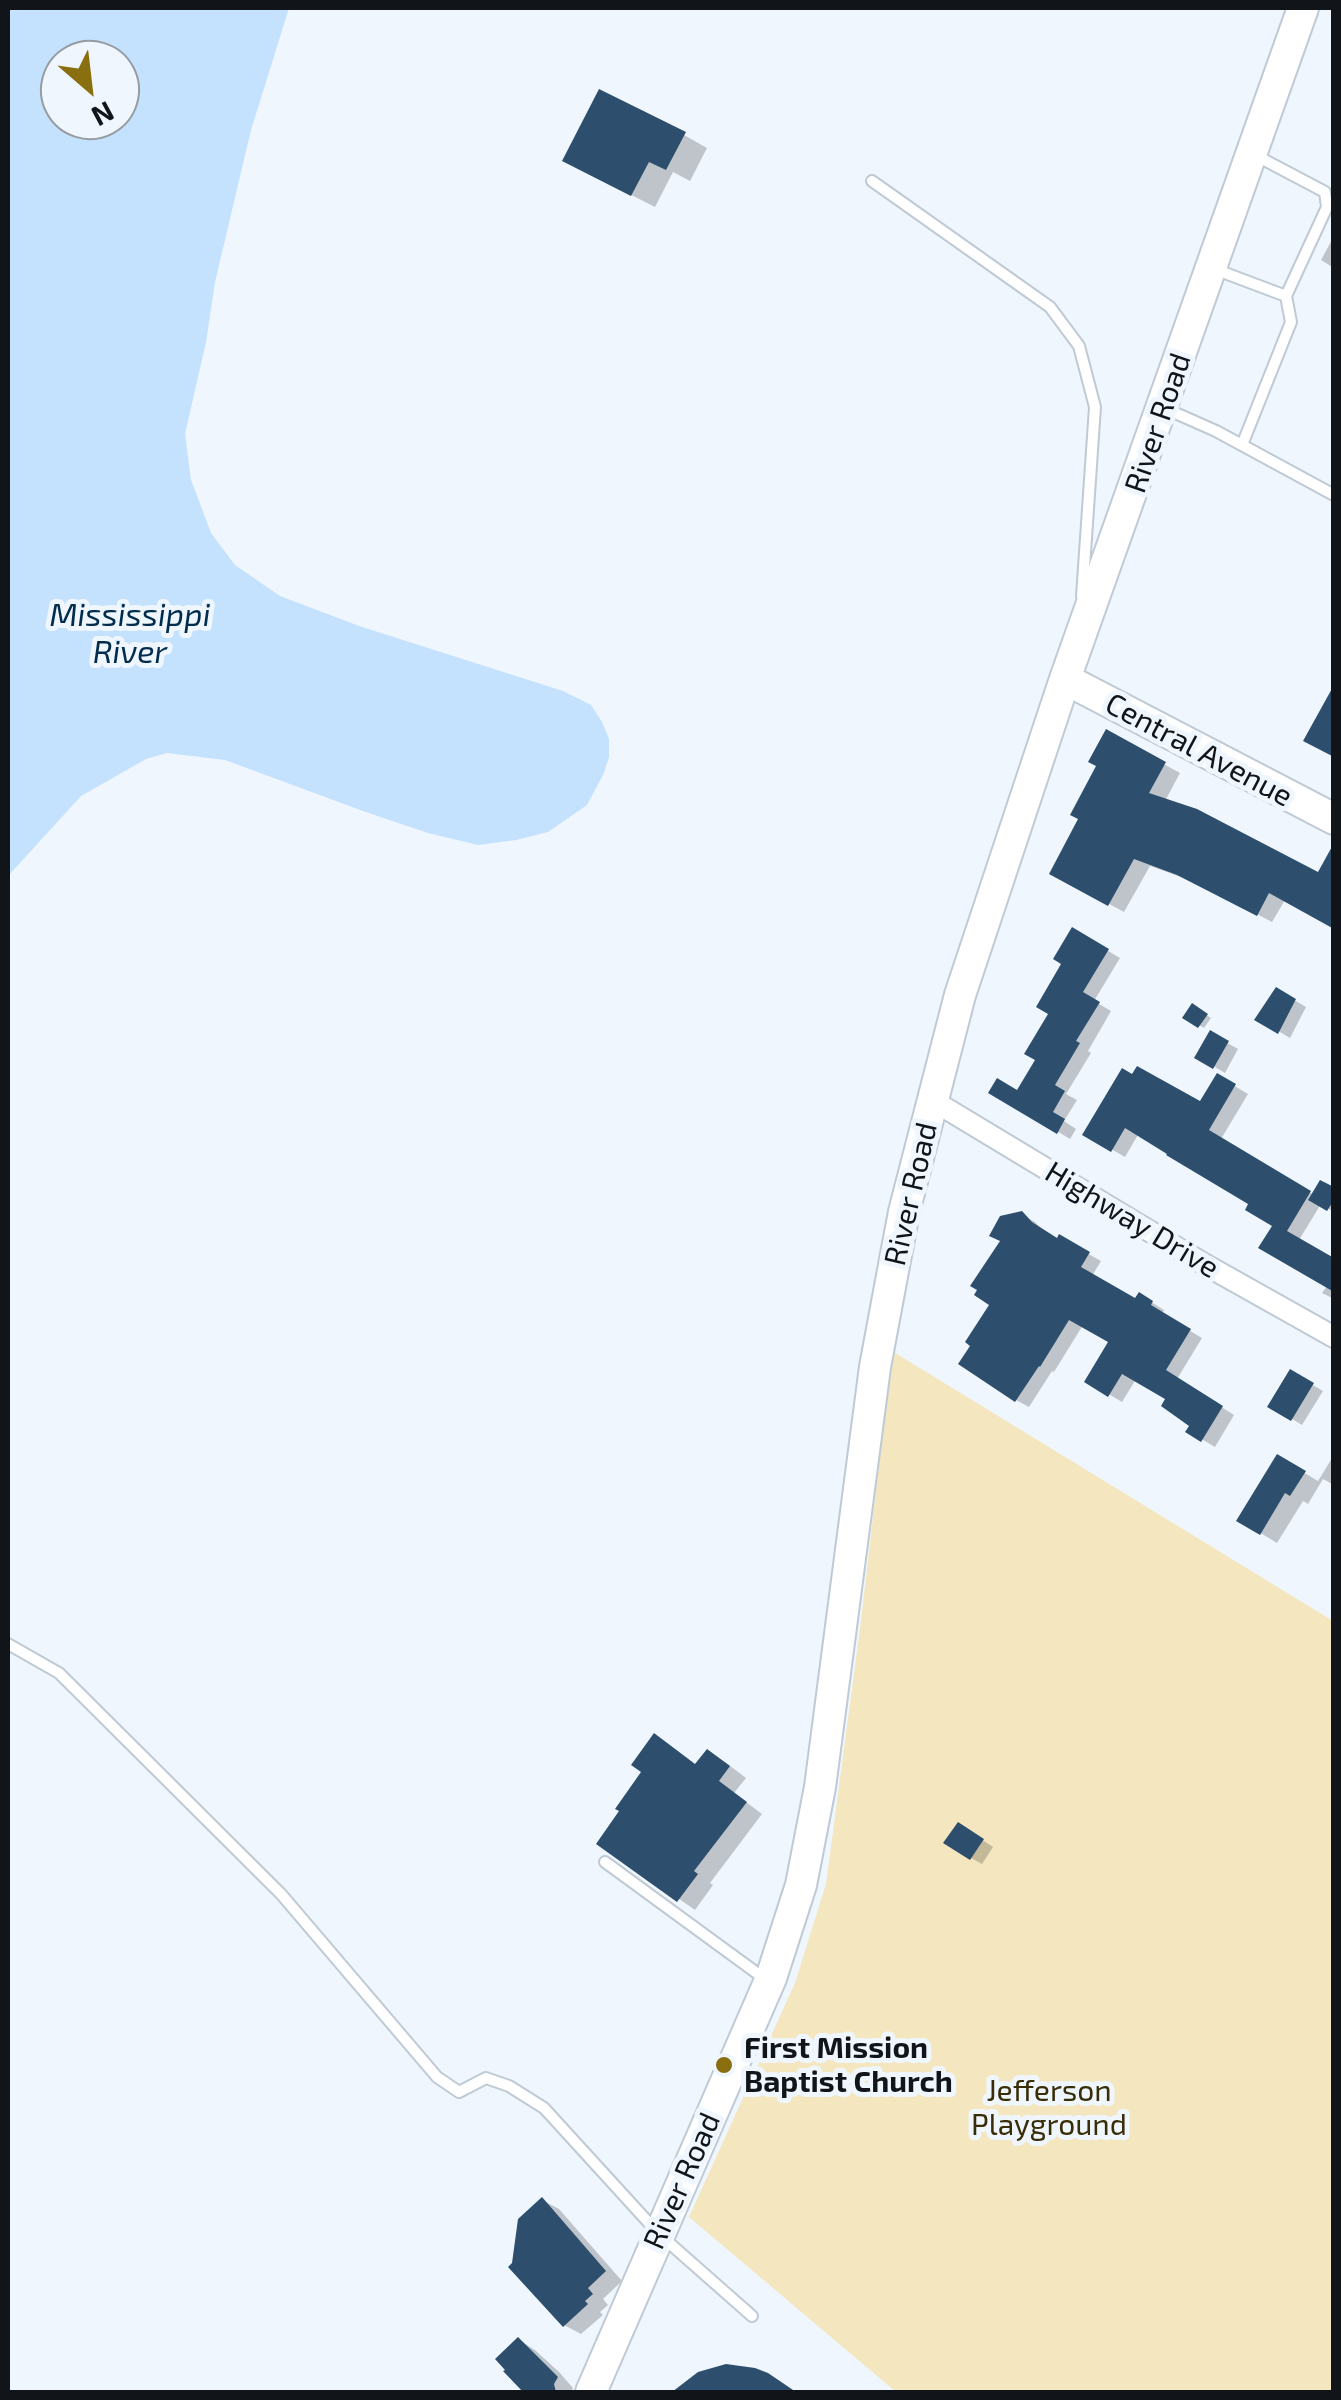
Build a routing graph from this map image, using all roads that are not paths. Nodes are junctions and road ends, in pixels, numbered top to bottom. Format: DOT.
graph roads {
  1 [pos="1303,8"];
  2 [pos="1252,154"];
  3 [pos="872,182"];
  4 [pos="1212,268"];
  5 [pos="1286,296"];
  6 [pos="1164,407"];
  7 [pos="1242,445"];
  8 [pos="1334,495"];
  9 [pos="1078,647"];
  10 [pos="1066,679"];
  11 [pos="1334,819"];
  12 [pos="932,1100"];
  13 [pos="1334,1337"];
  14 [pos="8,1644"];
  15 [pos="605,1862"];
  16 [pos="770,1983"];
  17 [pos="659,2234"];
  18 [pos="752,2316"];
  19 [pos="591,2392"];
  1 -- 2 [label="main road, River Road"];
  2 -- 4 [label="main road, River Road"];
  2 -- 5 [label="lane"];
  3 -- 9 [label="lane"];
  4 -- 5 [label="lane"];
  4 -- 6 [label="main road, River Road"];
  5 -- 7 [label="lane"];
  6 -- 7 [label="lane"];
  6 -- 9 [label="main road, River Road"];
  7 -- 8 [label="lane"];
  9 -- 10 [label="main road, River Road"];
  10 -- 11 [label="main road, Central Avenue"];
  10 -- 12 [label="main road, River Road"];
  12 -- 13 [label="street, Highway Drive"];
  12 -- 16 [label="main road, River Road"];
  14 -- 17 [label="lane"];
  15 -- 16 [label="lane"];
  16 -- 17 [label="main road, River Road"];
  17 -- 18 [label="lane"];
  17 -- 19 [label="main road, River Road"];
}
